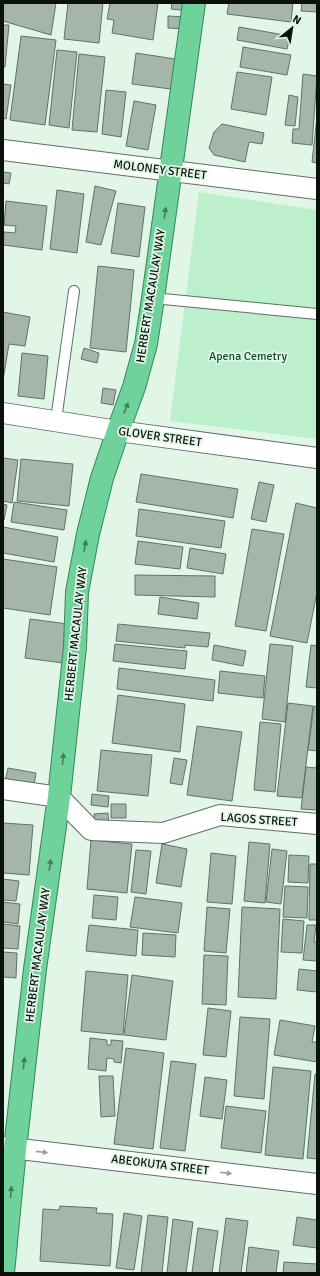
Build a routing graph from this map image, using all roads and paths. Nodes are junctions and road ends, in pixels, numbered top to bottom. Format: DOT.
graph roads {
  1 [pos="194,3"];
  2 [pos="3,150"];
  3 [pos="170,171"];
  4 [pos="317,189"];
  5 [pos="74,291"];
  6 [pos="153,298"];
  7 [pos="317,314"];
  8 [pos="3,413"];
  9 [pos="56,420"];
  10 [pos="118,431"];
  11 [pos="317,458"];
  12 [pos="3,789"];
  13 [pos="59,798"];
  14 [pos="317,824"];
  15 [pos="9,1148"];
  16 [pos="317,1184"];
  17 [pos="4,1273"];
  1 -- 3 [label="highway, HERBERT MACAULAY WAY"];
  2 -- 3 [label="street, MOLONEY STREET"];
  3 -- 4 [label="street, MOLONEY STREET"];
  6 -- 3 [label="highway, HERBERT MACAULAY WAY, one-way"];
  5 -- 9 [label="lane"];
  6 -- 7 [label="lane"];
  10 -- 6 [label="highway, HERBERT MACAULAY WAY, one-way"];
  8 -- 9 [label="street, GLOVER STREET"];
  9 -- 10 [label="street, GLOVER STREET"];
  10 -- 11 [label="street, GLOVER STREET"];
  13 -- 10 [label="highway, HERBERT MACAULAY WAY, one-way"];
  12 -- 13 [label="street"];
  13 -- 14 [label="street, LAGOS STREET"];
  15 -- 13 [label="highway, HERBERT MACAULAY WAY, one-way"];
  15 -- 16 [label="street, ABEOKUTA STREET, one-way"];
  17 -- 15 [label="highway, HERBERT MACAULAY WAY, one-way"];
}
